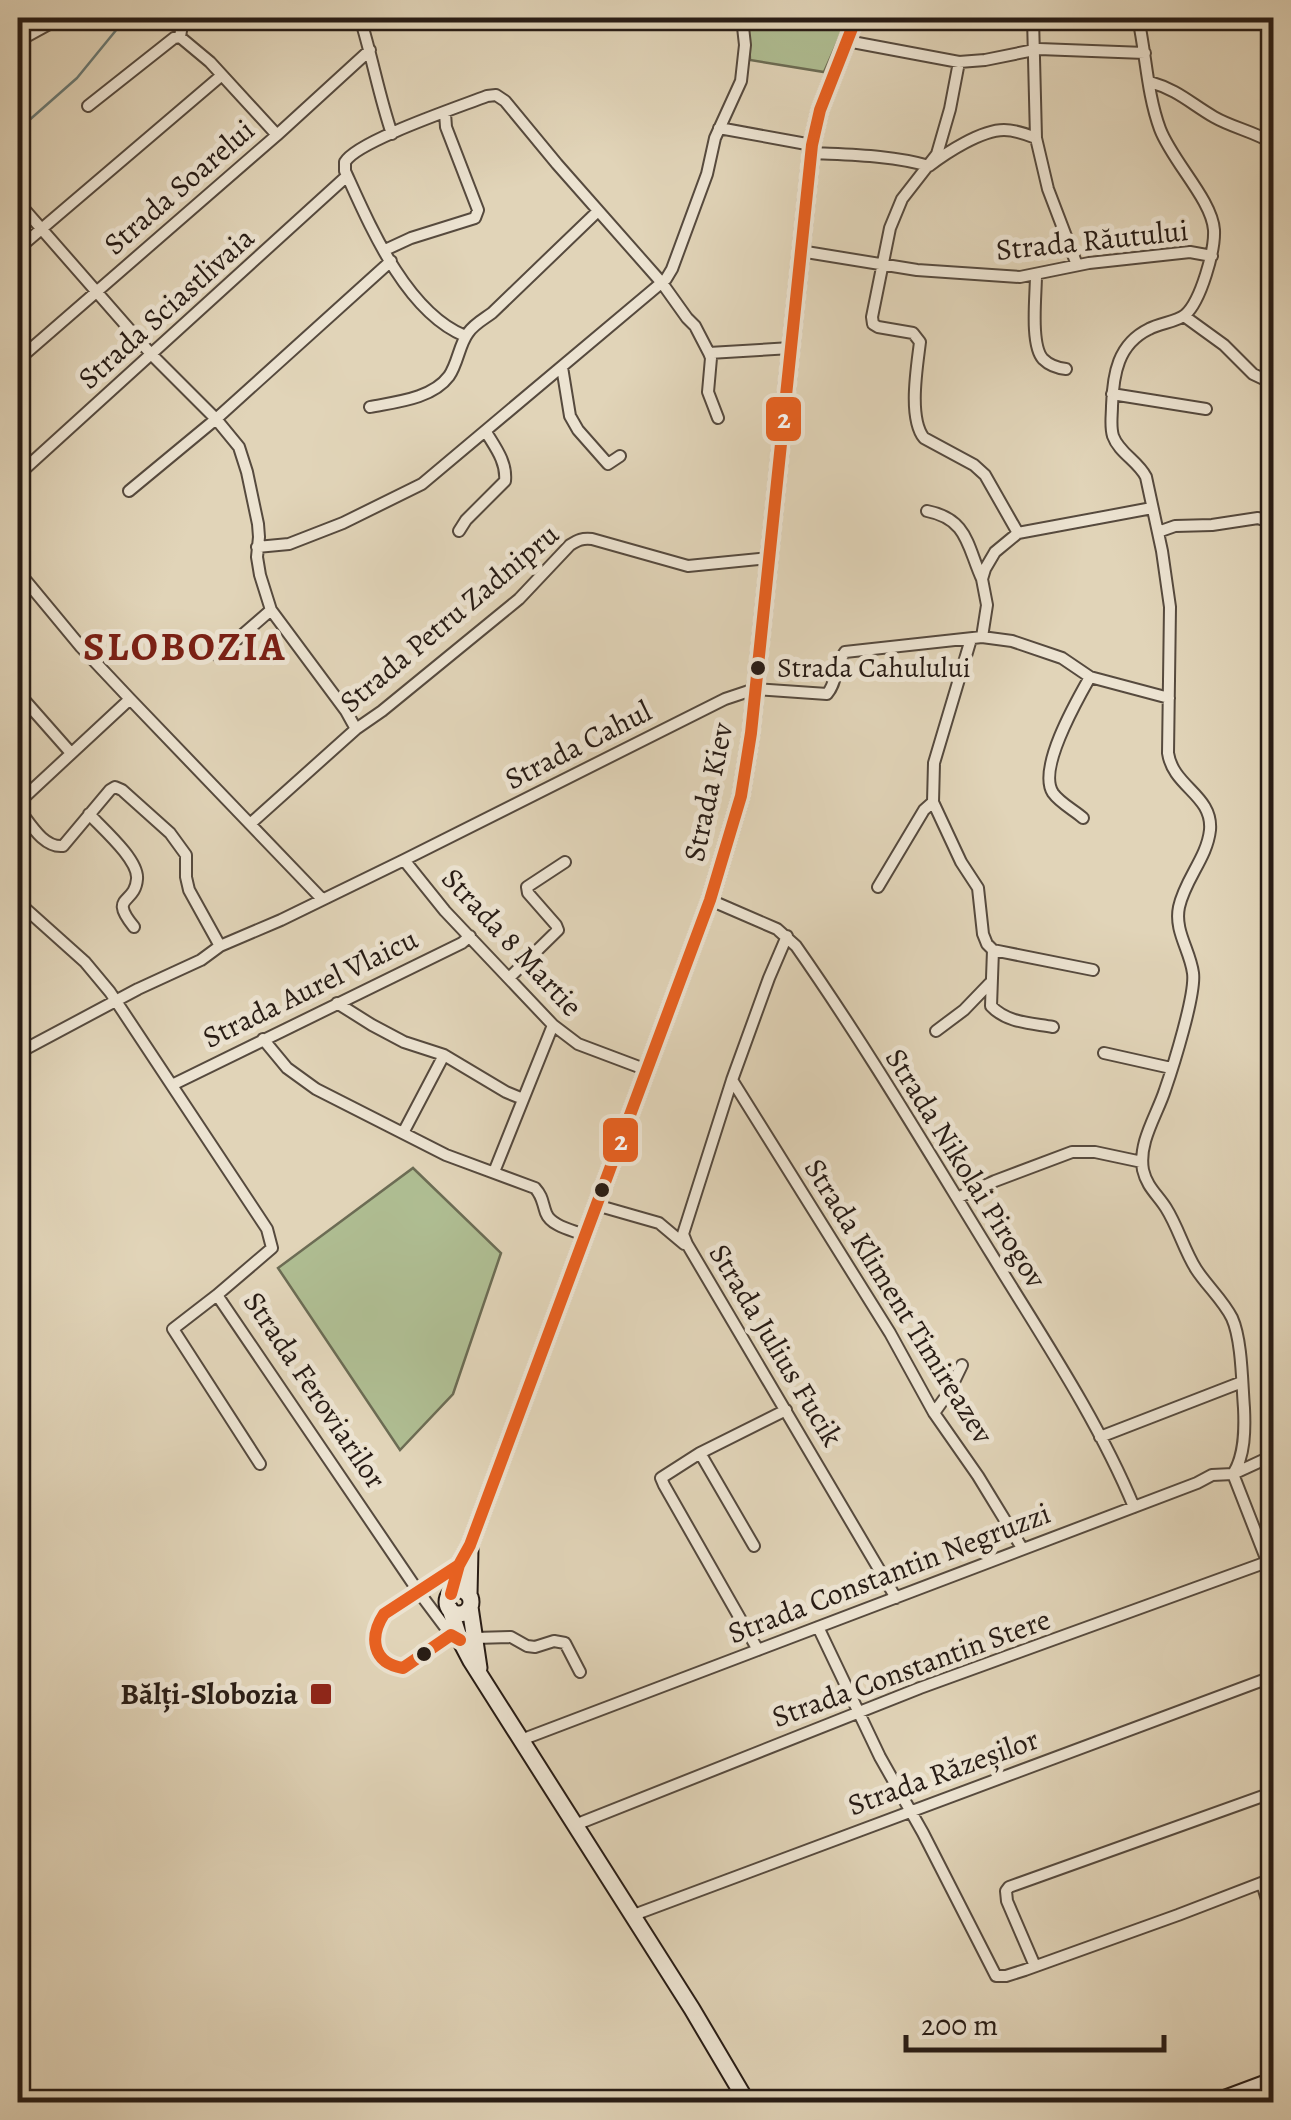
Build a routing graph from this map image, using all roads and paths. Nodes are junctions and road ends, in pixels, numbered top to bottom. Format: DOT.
graph roads {
  1 [pos="60,18"];
  2 [pos="183,18"];
  3 [pos="360,18"];
  4 [pos="742,18"];
  5 [pos="856,18"];
  6 [pos="1034,18"];
  7 [pos="1138,18"];
  8 [pos="180,37"];
  9 [pos="18,41"];
  10 [pos="846,41"];
  11 [pos="370,50"];
  12 [pos="1032,50"];
  13 [pos="1144,53"];
  14 [pos="959,62"];
  15 [pos="222,75"];
  16 [pos="1150,82"];
  17 [pos="88,106"];
  18 [pos="445,113"];
  19 [pos="719,128"];
  20 [pos="392,134"];
  21 [pos="277,135"];
  22 [pos="1036,138"];
  23 [pos="1274,144"];
  24 [pos="811,149"];
  25 [pos="929,166"];
  26 [pos="347,176"];
  27 [pos="18,202"];
  28 [pos="598,211"];
  29 [pos="40,231"];
  30 [pos="18,249"];
  31 [pos="800,251"];
  32 [pos="388,255"];
  33 [pos="1212,256"];
  34 [pos="881,265"];
  35 [pos="1077,265"];
  36 [pos="1036,275"];
  37 [pos="662,283"];
  38 [pos="96,293"];
  39 [pos="1184,316"];
  40 [pos="466,336"];
  41 [pos="790,348"];
  42 [pos="710,353"];
  43 [pos="151,354"];
  44 [pos="18,360"];
  45 [pos="562,367"];
  46 [pos="1066,370"];
  47 [pos="1274,384"];
  48 [pos="1112,394"];
  49 [pos="370,406"];
  50 [pos="1206,409"];
  51 [pos="718,418"];
  52 [pos="216,419"];
  53 [pos="486,432"];
  54 [pos="620,456"];
  55 [pos="18,475"];
  56 [pos="130,492"];
  57 [pos="1152,508"];
  58 [pos="927,511"];
  59 [pos="1274,529"];
  60 [pos="459,531"];
  61 [pos="1158,532"];
  62 [pos="1018,533"];
  63 [pos="257,547"];
  64 [pos="769,558"];
  65 [pos="18,571"];
  66 [pos="982,579"];
  67 [pos="271,610"];
  68 [pos="976,638"];
  69 [pos="218,656"];
  70 [pos="1090,677"];
  71 [pos="756,689"];
  72 [pos="18,692"];
  73 [pos="1170,698"];
  74 [pos="130,700"];
  75 [pos="356,729"];
  76 [pos="71,754"];
  77 [pos="933,802"];
  78 [pos="18,806"];
  79 [pos="90,814"];
  80 [pos="1083,818"];
  81 [pos="250,824"];
  82 [pos="404,860"];
  83 [pos="566,862"];
  84 [pos="878,887"];
  85 [pos="322,900"];
  86 [pos="710,900"];
  87 [pos="18,902"];
  88 [pos="134,927"];
  89 [pos="470,936"];
  90 [pos="787,936"];
  91 [pos="220,946"];
  92 [pos="994,950"];
  93 [pos="1093,970"];
  94 [pos="510,977"];
  95 [pos="991,982"];
  96 [pos="116,1001"];
  97 [pos="337,1004"];
  98 [pos="553,1025"];
  99 [pos="1053,1026"];
  100 [pos="936,1031"];
  101 [pos="263,1039"];
  102 [pos="20,1047"];
  103 [pos="1104,1053"];
  104 [pos="444,1055"];
  105 [pos="1171,1068"];
  106 [pos="646,1070"];
  107 [pos="732,1080"];
  108 [pos="172,1085"];
  109 [pos="523,1099"];
  110 [pos="403,1133"];
  111 [pos="1142,1162"];
  112 [pos="494,1172"];
  113 [pos="958,1198"];
  114 [pos="596,1205"];
  115 [pos="584,1234"];
  116 [pos="689,1247"];
  117 [pos="217,1294"];
  118 [pos="962,1365"];
  119 [pos="1242,1382"];
  120 [pos="786,1410"];
  121 [pos="934,1413"];
  122 [pos="1100,1437"];
  123 [pos="700,1452"];
  124 [pos="1274,1455"];
  125 [pos="260,1464"];
  126 [pos="1233,1474"];
  127 [pos="1134,1507"];
  128 [pos="470,1545"];
  129 [pos="754,1546"];
  130 [pos="1022,1548"];
  131 [pos="1267,1562"];
  132 [pos="1274,1579"];
  133 [pos="896,1598"];
  134 [pos="450,1601"];
  135 [pos="470,1601"];
  136 [pos="818,1628"];
  137 [pos="467,1639"];
  138 [pos="758,1650"];
  139 [pos="580,1672"];
  140 [pos="1274,1676"];
  141 [pos="859,1712"];
  142 [pos="522,1740"];
  143 [pos="1274,1792"];
  144 [pos="910,1810"];
  145 [pos="575,1825"];
  146 [pos="1274,1878"];
  147 [pos="1262,1883"];
  148 [pos="631,1916"];
  149 [pos="1274,1923"];
  150 [pos="1035,1966"];
  151 [pos="1274,2080"];
  152 [pos="1246,2097"];
  153 [pos="746,2102"];
  154 [pos="1215,2102"];
  1 -- 9 [label="street"];
  2 -- 8 [label="street"];
  3 -- 11 [label="street"];
  4 -- 19 [label="street"];
  5 -- 10 [label="main road, Strada Kiev"];
  6 -- 12 [label="street"];
  7 -- 13 [label="street"];
  8 -- 15 [label="street"];
  8 -- 17 [label="street"];
  10 -- 14 [label="street"];
  10 -- 24 [label="main road, Strada Kiev"];
  11 -- 20 [label="street"];
  11 -- 21 [label="street, Strada Soarelui"];
  12 -- 13 [label="street"];
  12 -- 14 [label="street"];
  12 -- 22 [label="street"];
  13 -- 16 [label="street"];
  14 -- 25 [label="street"];
  15 -- 21 [label="street"];
  15 -- 29 [label="street"];
  16 -- 23 [label="street"];
  16 -- 33 [label="street"];
  18 -- 20 [label="street"];
  18 -- 28 [label="street"];
  18 -- 32 [label="street"];
  19 -- 24 [label="street"];
  19 -- 37 [label="street"];
  20 -- 26 [label="street, Strada Sciastlivaia"];
  21 -- 38 [label="street, Strada Soarelui"];
  22 -- 25 [label="street"];
  22 -- 35 [label="street"];
  24 -- 25 [label="street"];
  24 -- 31 [label="main road, Strada Kiev"];
  25 -- 34 [label="street"];
  26 -- 32 [label="street"];
  26 -- 43 [label="street, Strada Sciastlivaia"];
  27 -- 29 [label="street"];
  28 -- 37 [label="street"];
  28 -- 40 [label="street"];
  29 -- 30 [label="street"];
  29 -- 38 [label="street"];
  31 -- 34 [label="street, Strada Răutului"];
  31 -- 41 [label="main road, Strada Kiev"];
  32 -- 40 [label="street"];
  32 -- 52 [label="street"];
  33 -- 35 [label="street, Strada Răutului"];
  33 -- 39 [label="street"];
  34 -- 36 [label="street, Strada Răutului"];
  34 -- 62 [label="street"];
  35 -- 36 [label="street, Strada Răutului"];
  36 -- 46 [label="street"];
  37 -- 42 [label="street"];
  37 -- 45 [label="street"];
  38 -- 43 [label="street"];
  38 -- 44 [label="street, Strada Soarelui"];
  39 -- 47 [label="street"];
  39 -- 48 [label="street"];
  40 -- 49 [label="street"];
  41 -- 42 [label="street"];
  41 -- 64 [label="main road, Strada Kiev"];
  42 -- 51 [label="street"];
  43 -- 52 [label="street"];
  43 -- 55 [label="street, Strada Sciastlivaia"];
  45 -- 53 [label="street"];
  45 -- 54 [label="street"];
  48 -- 50 [label="street"];
  48 -- 57 [label="street"];
  52 -- 56 [label="street"];
  52 -- 63 [label="street"];
  53 -- 60 [label="street"];
  53 -- 63 [label="street"];
  57 -- 61 [label="street"];
  57 -- 62 [label="street"];
  58 -- 66 [label="street"];
  59 -- 61 [label="street"];
  61 -- 73 [label="street"];
  62 -- 66 [label="street"];
  63 -- 67 [label="street"];
  64 -- 71 [label="main road, Strada Kiev"];
  64 -- 75 [label="street, Strada Petru Zadnipru"];
  65 -- 74 [label="street"];
  66 -- 68 [label="street"];
  67 -- 69 [label="street"];
  67 -- 75 [label="street"];
  68 -- 70 [label="street, Strada Cahul"];
  68 -- 71 [label="street, Strada Cahul"];
  68 -- 77 [label="street"];
  70 -- 73 [label="street, Strada Cahul"];
  70 -- 80 [label="street"];
  71 -- 82 [label="street, Strada Cahul"];
  71 -- 86 [label="main road, Strada Kiev"];
  72 -- 76 [label="street"];
  73 -- 105 [label="street"];
  74 -- 76 [label="street"];
  74 -- 81 [label="street"];
  75 -- 81 [label="street, Strada Petru Zadnipru"];
  76 -- 78 [label="street"];
  77 -- 84 [label="street"];
  77 -- 92 [label="street"];
  78 -- 79 [label="street"];
  79 -- 88 [label="street"];
  79 -- 91 [label="street"];
  81 -- 85 [label="street"];
  82 -- 85 [label="street, Strada Cahul"];
  82 -- 89 [label="street, Strada 8 Martie"];
  83 -- 94 [label="street"];
  85 -- 91 [label="street, Strada Cahul"];
  86 -- 90 [label="street, Strada Nikolai Pirogov"];
  86 -- 106 [label="main road, Strada Kiev"];
  87 -- 96 [label="street"];
  89 -- 94 [label="street, Strada 8 Martie"];
  89 -- 97 [label="street, Strada Aurel Vlaicu"];
  90 -- 107 [label="street, Strada Julius Fucik"];
  90 -- 113 [label="street, Strada Nikolai Pirogov"];
  91 -- 96 [label="street, Strada Cahul"];
  92 -- 93 [label="street"];
  92 -- 95 [label="street"];
  94 -- 98 [label="street, Strada 8 Martie"];
  95 -- 99 [label="street"];
  95 -- 100 [label="street"];
  96 -- 102 [label="street, Strada Cahul"];
  96 -- 108 [label="street"];
  97 -- 101 [label="street, Strada Aurel Vlaicu"];
  97 -- 104 [label="street"];
  98 -- 106 [label="street, Strada 8 Martie"];
  98 -- 109 [label="street"];
  101 -- 108 [label="street, Strada Aurel Vlaicu"];
  101 -- 110 [label="street"];
  103 -- 105 [label="street"];
  104 -- 109 [label="street"];
  104 -- 110 [label="street"];
  105 -- 111 [label="street"];
  106 -- 114 [label="main road, Strada Kiev"];
  107 -- 116 [label="street, Strada Julius Fucik"];
  107 -- 121 [label="street, Strada Kliment Timireazev"];
  108 -- 117 [label="street"];
  109 -- 112 [label="street"];
  110 -- 112 [label="street"];
  111 -- 113 [label="street"];
  111 -- 119 [label="street"];
  112 -- 115 [label="street"];
  113 -- 122 [label="street, Strada Nikolai Pirogov"];
  114 -- 115 [label="main road, Strada Kiev"];
  114 -- 116 [label="street"];
  115 -- 128 [label="main road, Strada Kiev"];
  116 -- 120 [label="street, Strada Julius Fucik"];
  117 -- 125 [label="street, Strada Feroviarilor"];
  117 -- 137 [label="street, Strada Feroviarilor"];
  118 -- 121 [label="street"];
  119 -- 122 [label="street"];
  119 -- 126 [label="street"];
  120 -- 123 [label="street"];
  120 -- 133 [label="street, Strada Julius Fucik"];
  121 -- 130 [label="street, Strada Kliment Timireazev"];
  122 -- 127 [label="street, Strada Nikolai Pirogov"];
  123 -- 129 [label="street"];
  123 -- 138 [label="street"];
  124 -- 126 [label="street, Strada Constantin Negruzzi"];
  126 -- 127 [label="street, Strada Constantin Negruzzi"];
  126 -- 131 [label="street"];
  127 -- 130 [label="street, Strada Constantin Negruzzi"];
  128 -- 134 [label="main road, Strada Kiev"];
  128 -- 135 [label="main road, Strada Kiev"];
  130 -- 133 [label="street, Strada Constantin Negruzzi"];
  131 -- 132 [label="street"];
  131 -- 141 [label="street, Strada Constantin Stere"];
  133 -- 136 [label="street, Strada Constantin Negruzzi"];
  134 -- 135 [label="main road"];
  134 -- 137 [label="main road, Strada Kiev"];
  135 -- 137 [label="main road, Strada Kiev"];
  136 -- 138 [label="street, Strada Constantin Negruzzi"];
  136 -- 141 [label="street"];
  137 -- 139 [label="street"];
  137 -- 142 [label="main road, Strada Kiev"];
  138 -- 142 [label="street, Strada Constantin Negruzzi"];
  140 -- 144 [label="street, Strada Răzeșilor"];
  141 -- 144 [label="street"];
  141 -- 145 [label="street, Strada Constantin Stere"];
  142 -- 145 [label="main road"];
  143 -- 150 [label="street"];
  144 -- 148 [label="street, Strada Răzeșilor"];
  144 -- 150 [label="street"];
  145 -- 148 [label="main road"];
  146 -- 147 [label="street"];
  147 -- 149 [label="street"];
  147 -- 150 [label="street"];
  148 -- 153 [label="main road"];
  151 -- 152 [label="main road"];
  152 -- 154 [label="main road"];
}
